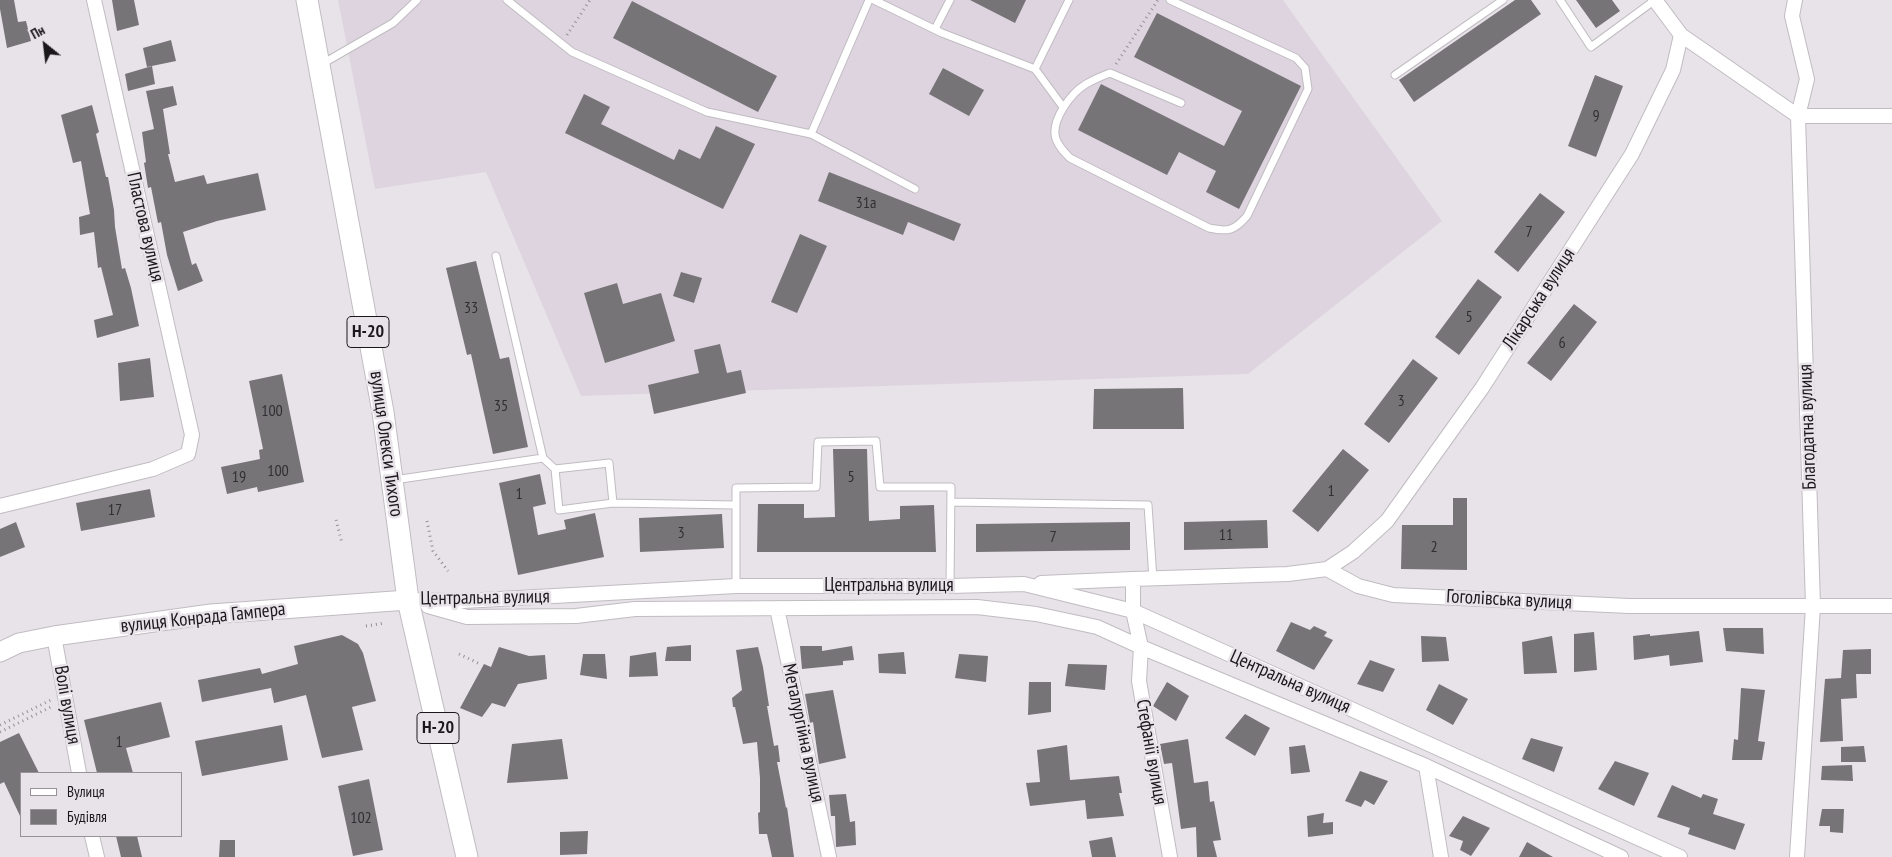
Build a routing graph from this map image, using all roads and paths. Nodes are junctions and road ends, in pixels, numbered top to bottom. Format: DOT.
graph roads {
  1 [pos="94,0"];
  2 [pos="307,0"];
  3 [pos="417,0"];
  4 [pos="507,0"];
  5 [pos="590,0"];
  6 [pos="869,0"];
  7 [pos="874,0"];
  8 [pos="950,0"];
  9 [pos="1069,0"];
  10 [pos="1158,0"];
  11 [pos="1170,0"];
  12 [pos="1503,0"];
  13 [pos="1560,0"];
  14 [pos="1655,0"];
  15 [pos="1796,0"];
  16 [pos="935,30"];
  17 [pos="1681,35"];
  18 [pos="562,44"];
  19 [pos="318,66"];
  20 [pos="1035,69"];
  21 [pos="1110,73"];
  22 [pos="1395,75"];
  23 [pos="1181,103"];
  24 [pos="1063,107"];
  25 [pos="1798,116"];
  26 [pos="1892,116"];
  27 [pos="811,134"];
  28 [pos="915,189"];
  29 [pos="496,256"];
  30 [pos="543,458"];
  31 [pos="555,469"];
  32 [pos="392,480"];
  33 [pos="952,502"];
  34 [pos="613,503"];
  35 [pos="736,505"];
  36 [pos="0,506"];
  37 [pos="336,520"];
  38 [pos="427,521"];
  39 [pos="342,543"];
  40 [pos="1327,568"];
  41 [pos="448,571"];
  42 [pos="1133,579"];
  43 [pos="1153,579"];
  44 [pos="1024,584"];
  45 [pos="736,586"];
  46 [pos="950,586"];
  47 [pos="408,600"];
  48 [pos="1814,606"];
  49 [pos="1892,606"];
  50 [pos="777,608"];
  51 [pos="1133,611"];
  52 [pos="385,623"];
  53 [pos="366,626"];
  54 [pos="54,636"];
  55 [pos="1141,647"];
  56 [pos="0,652"];
  57 [pos="459,654"];
  58 [pos="480,664"];
  59 [pos="65,696"];
  60 [pos="0,725"];
  61 [pos="0,732"];
  62 [pos="1426,766"];
  63 [pos="79,772"];
  64 [pos="92,837"];
  65 [pos="97,857"];
  66 [pos="467,857"];
  67 [pos="829,857"];
  68 [pos="1170,857"];
  69 [pos="1441,857"];
  70 [pos="1621,857"];
  71 [pos="1680,857"];
  72 [pos="1797,857"];
  1 -- 36 [label="street, Пластова вулиця"];
  2 -- 19 [label="main road, вулиця Олекси Тихого / Н-20"];
  3 -- 19 [label="lane"];
  4 -- 18 [label="lane"];
  5 -- 18 [label="path"];
  6 -- 27 [label="lane"];
  7 -- 16 [label="lane"];
  8 -- 16 [label="lane"];
  9 -- 20 [label="lane"];
  10 -- 21 [label="path"];
  11 -- 24 [label="lane"];
  12 -- 22 [label="lane"];
  13 -- 14 [label="lane"];
  14 -- 17 [label="street"];
  15 -- 25 [label="street, Благодатна вулиця"];
  16 -- 20 [label="lane"];
  17 -- 25 [label="street"];
  17 -- 40 [label="street, Лікарська вулиця"];
  18 -- 27 [label="lane"];
  19 -- 32 [label="main road, вулиця Олекси Тихого / Н-20"];
  20 -- 24 [label="lane"];
  21 -- 23 [label="lane"];
  21 -- 24 [label="lane"];
  25 -- 26 [label="street"];
  25 -- 48 [label="street, Благодатна вулиця"];
  27 -- 28 [label="lane"];
  29 -- 30 [label="lane"];
  30 -- 31 [label="lane"];
  30 -- 32 [label="lane"];
  31 -- 34 [label="lane"];
  31 -- 34 [label="lane"];
  32 -- 47 [label="main road, вулиця Олекси Тихого / Н-20"];
  33 -- 35 [label="lane"];
  33 -- 43 [label="lane"];
  33 -- 46 [label="lane"];
  34 -- 35 [label="lane"];
  35 -- 45 [label="lane"];
  37 -- 39 [label="path"];
  38 -- 41 [label="path"];
  40 -- 43 [label="street"];
  40 -- 48 [label="street, Гоголівська вулиця"];
  42 -- 43 [label="street"];
  42 -- 44 [label="street"];
  42 -- 51 [label="street"];
  44 -- 46 [label="street, Центральна вулиця"];
  44 -- 51 [label="street, Центральна вулиця"];
  45 -- 46 [label="street, Центральна вулиця"];
  45 -- 47 [label="street, Центральна вулиця"];
  47 -- 50 [label="street, Центральна вулиця"];
  47 -- 54 [label="main road, вулиця Конрада Гампера"];
  47 -- 66 [label="main road, вулиця Олекси Тихого / Н-20"];
  48 -- 49 [label="street, Гоголівська вулиця"];
  48 -- 72 [label="street, Благодатна вулиця"];
  50 -- 55 [label="street, Центральна вулиця"];
  50 -- 67 [label="street, Металургійна вулиця"];
  51 -- 55 [label="street, Стефанії вулиця"];
  51 -- 71 [label="street, Центральна вулиця"];
  52 -- 53 [label="path"];
  54 -- 56 [label="main road, вулиця Конрада Гампера"];
  54 -- 59 [label="street, Волі вулиця"];
  55 -- 62 [label="street, Центральна вулиця"];
  55 -- 68 [label="street, Стефанії вулиця"];
  57 -- 58 [label="path"];
  59 -- 60 [label="path"];
  59 -- 61 [label="path"];
  59 -- 63 [label="street, Волі вулиця"];
  62 -- 69 [label="street"];
  62 -- 70 [label="street, Центральна вулиця"];
  64 -- 65 [label="street"];
}
